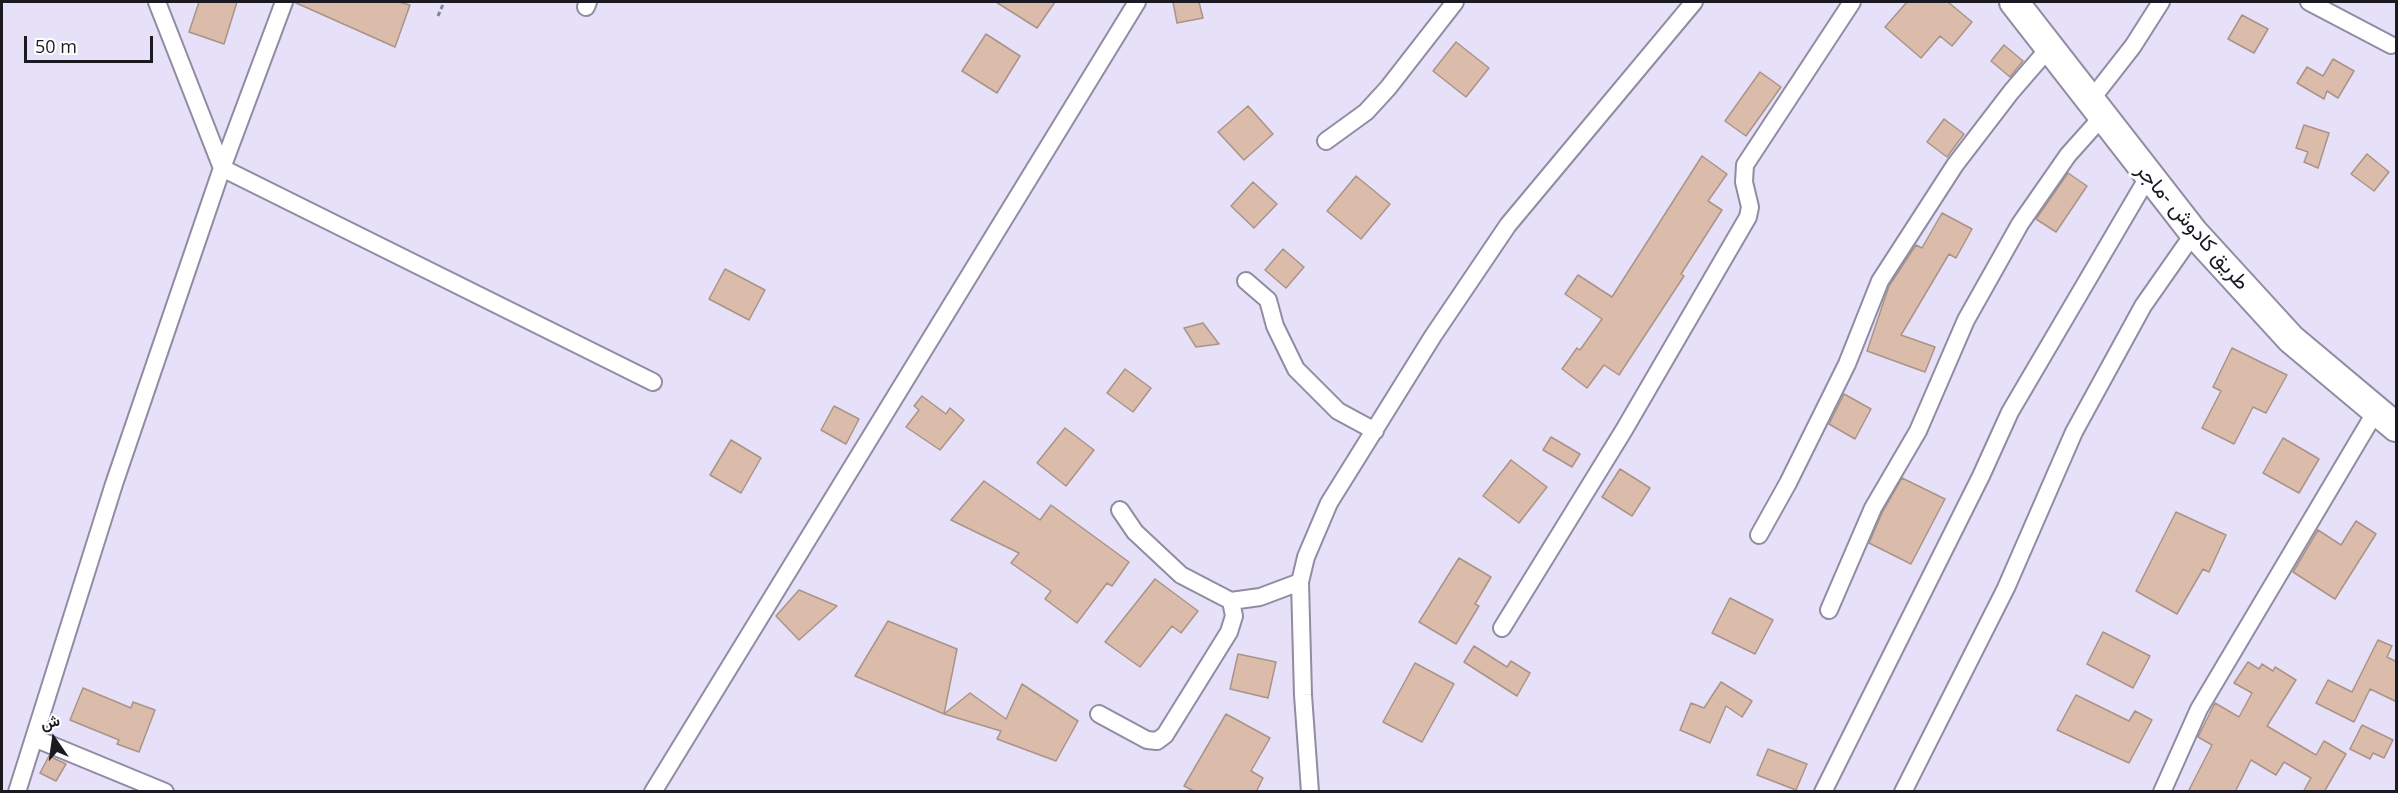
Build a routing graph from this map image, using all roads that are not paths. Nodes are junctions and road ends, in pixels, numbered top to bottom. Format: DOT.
graph roads {
  1 [pos="157,2"];
  2 [pos="284,2"];
  3 [pos="1137,2"];
  4 [pos="1455,2"];
  5 [pos="1694,2"];
  6 [pos="1852,2"];
  7 [pos="2014,2"];
  8 [pos="2161,2"];
  9 [pos="2309,2"];
  10 [pos="2391,45"];
  11 [pos="2049,48"];
  12 [pos="2096,109"];
  13 [pos="1326,141"];
  14 [pos="222,168"];
  15 [pos="2148,177"];
  16 [pos="2194,233"];
  17 [pos="1246,281"];
  18 [pos="653,382"];
  19 [pos="2386,419"];
  20 [pos="1375,431"];
  21 [pos="1120,510"];
  22 [pos="1759,535"];
  23 [pos="1300,582"];
  24 [pos="1232,601"];
  25 [pos="1829,609"];
  26 [pos="1502,628"];
  27 [pos="1099,714"];
  28 [pos="34,738"];
  29 [pos="17,792"];
  30 [pos="165,792"];
  31 [pos="653,792"];
  32 [pos="1310,792"];
  33 [pos="1823,792"];
  34 [pos="1903,792"];
  35 [pos="2162,792"];
  1 -- 14 [label="street"];
  2 -- 14 [label="street"];
  3 -- 31 [label="street"];
  4 -- 13 [label="street"];
  5 -- 20 [label="street"];
  6 -- 26 [label="street"];
  7 -- 11 [label="highway, طريق كادوش -ماجر"];
  8 -- 12 [label="street"];
  9 -- 10 [label="street"];
  11 -- 12 [label="highway, طريق كادوش -ماجر"];
  11 -- 22 [label="street"];
  12 -- 15 [label="highway, طريق كادوش -ماجر"];
  12 -- 25 [label="street"];
  14 -- 18 [label="street"];
  14 -- 28 [label="street"];
  15 -- 16 [label="highway, طريق كادوش -ماجر"];
  15 -- 33 [label="street"];
  16 -- 19 [label="highway, طريق كادوش -ماجر"];
  16 -- 34 [label="street"];
  17 -- 20 [label="street"];
  19 -- 35 [label="street"];
  20 -- 23 [label="street"];
  21 -- 24 [label="street"];
  23 -- 24 [label="street"];
  23 -- 32 [label="street"];
  24 -- 27 [label="street"];
  28 -- 29 [label="street"];
  28 -- 30 [label="street"];
}
